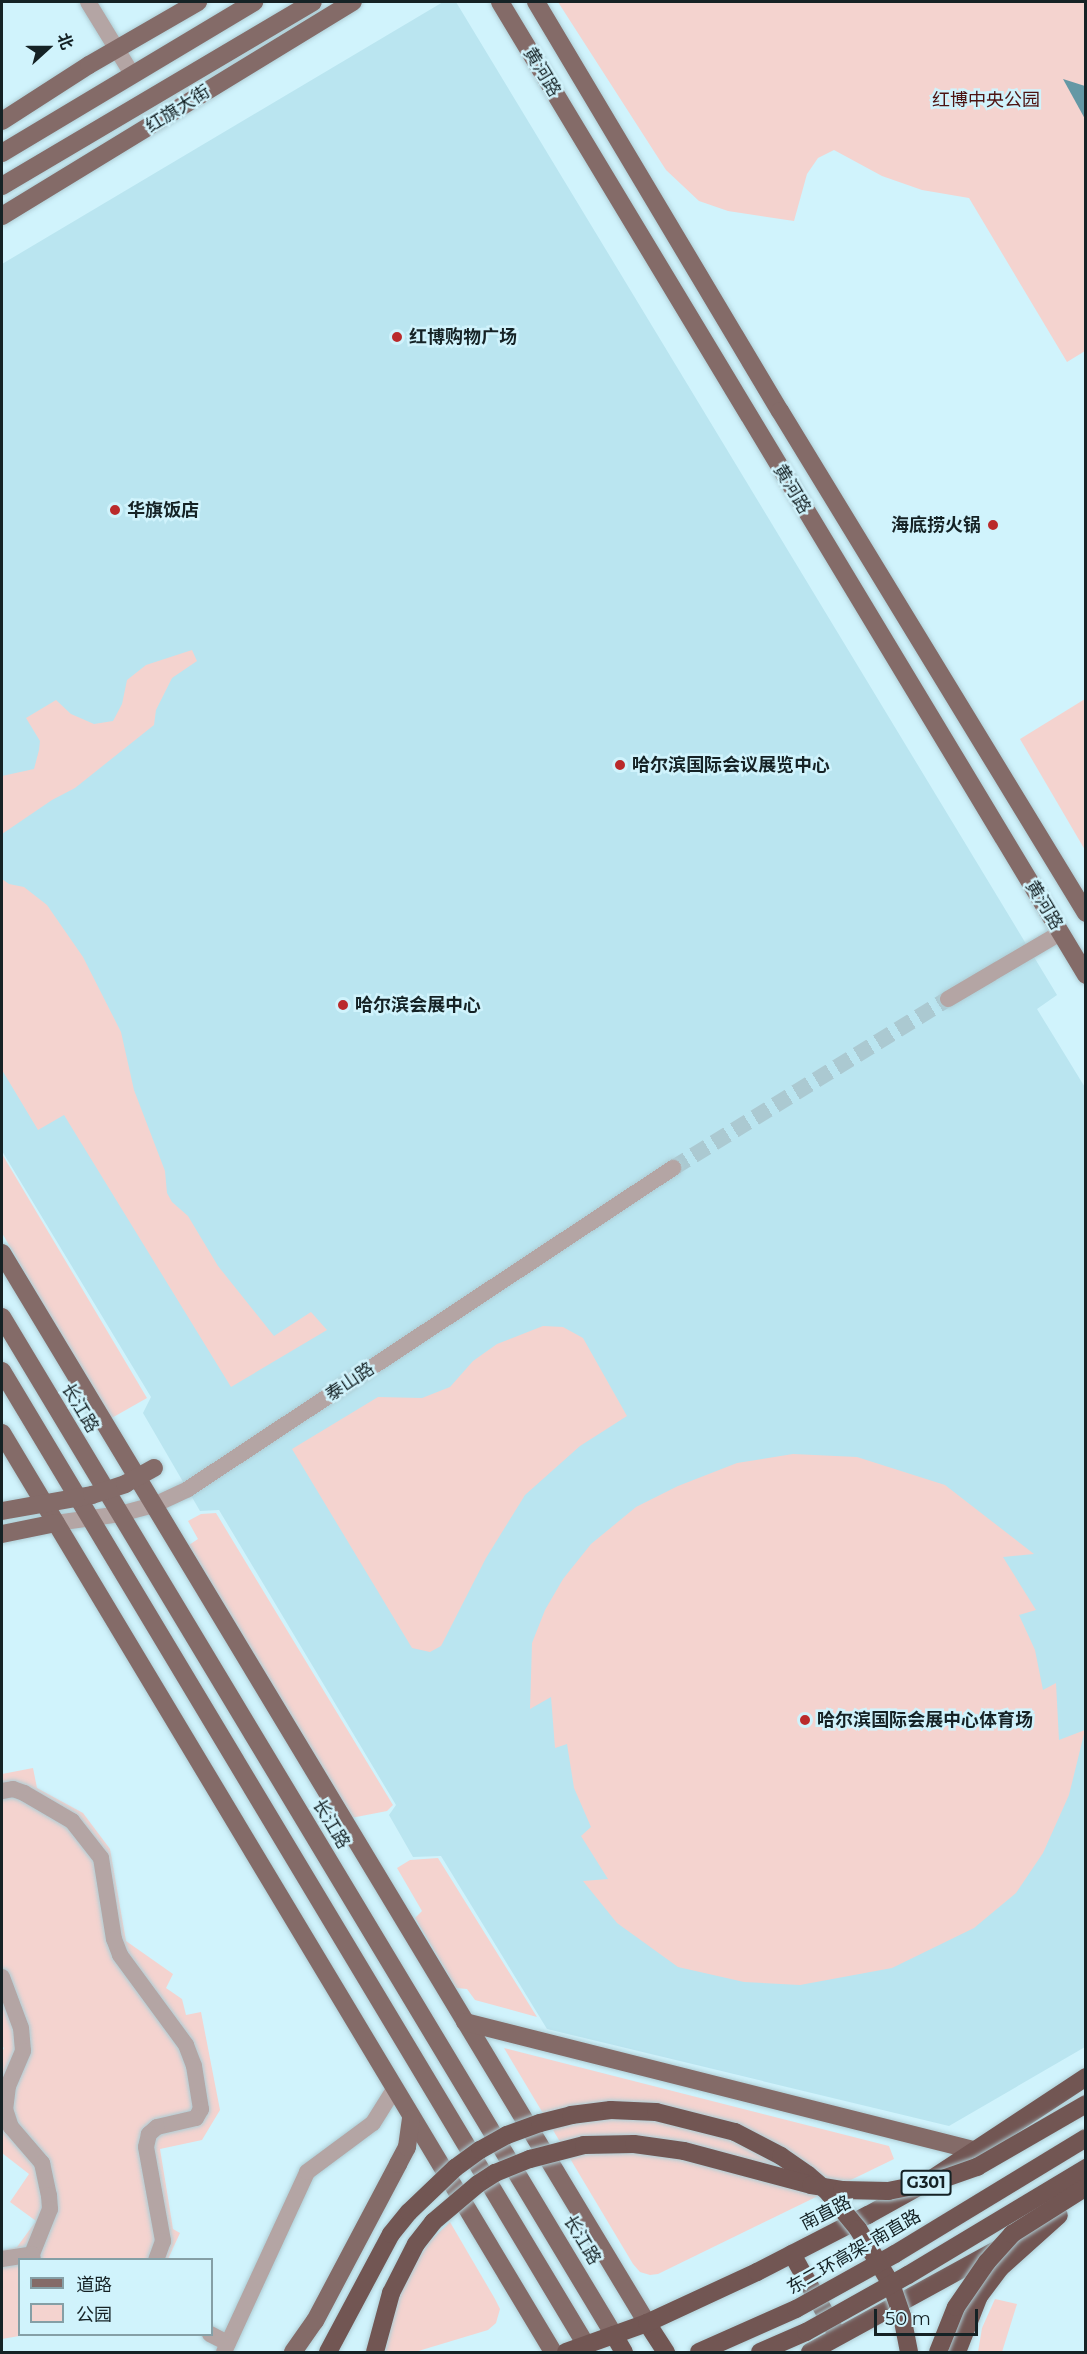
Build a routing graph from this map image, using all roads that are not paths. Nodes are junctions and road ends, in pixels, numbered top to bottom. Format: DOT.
graph roads {
  1 [pos="88,2"];
  2 [pos="198,2"];
  3 [pos="254,2"];
  4 [pos="313,2"];
  5 [pos="353,2"];
  6 [pos="500,2"];
  7 [pos="536,2"];
  8 [pos="117,49"];
  9 [pos="132,74"];
  10 [pos="2,121"];
  11 [pos="2,153"];
  12 [pos="2,186"];
  13 [pos="2,216"];
  14 [pos="1086,913"];
  15 [pos="1060,933"];
  16 [pos="1086,975"];
  17 [pos="948,999"];
  18 [pos="673,1168"];
  19 [pos="2,1253"];
  20 [pos="2,1317"];
  21 [pos="2,1371"];
  22 [pos="2,1433"];
  23 [pos="154,1468"];
  24 [pos="137,1477"];
  25 [pos="105,1490"];
  26 [pos="77,1497"];
  27 [pos="44,1503"];
  28 [pos="154,1505"];
  29 [pos="2,1511"];
  30 [pos="120,1514"];
  31 [pos="90,1519"];
  32 [pos="56,1523"];
  33 [pos="2,1534"];
  34 [pos="2,1791"];
  35 [pos="2,1977"];
  36 [pos="465,2022"];
  37 [pos="1086,2077"];
  38 [pos="394,2090"];
  39 [pos="1086,2104"];
  40 [pos="411,2119"];
  41 [pos="1086,2138"];
  42 [pos="972,2150"];
  43 [pos="1086,2168"];
  44 [pos="1086,2187"];
  45 [pos="1086,2197"];
  46 [pos="1059,2215"];
  47 [pos="792,2254"];
  48 [pos="32,2257"];
  49 [pos="156,2258"];
  50 [pos="2,2259"];
  51 [pos="647,2323"];
  52 [pos="614,2335"];
  53 [pos="212,2336"];
  54 [pos="838,2338"];
  55 [pos="226,2348"];
  56 [pos="587,2349"];
  57 [pos="294,2352"];
  58 [pos="328,2352"];
  59 [pos="375,2352"];
  60 [pos="553,2352"];
  61 [pos="566,2352"];
  62 [pos="624,2352"];
  63 [pos="666,2352"];
  64 [pos="699,2352"];
  65 [pos="760,2352"];
  66 [pos="810,2352"];
  67 [pos="909,2352"];
  68 [pos="938,2352"];
  69 [pos="957,2352"];
  1 -- 8 [label="street"];
  2 -- 8 [label="main road"];
  3 -- 9 [label="main road"];
  4 -- 12 [label="main road, 红旗大街"];
  5 -- 13 [label="main road, 红旗大街"];
  6 -- 15 [label="main road, 黄河路"];
  7 -- 14 [label="main road, 黄河路"];
  8 -- 9 [label="street"];
  8 -- 10 [label="main road"];
  9 -- 11 [label="main road"];
  15 -- 16 [label="main road, 黄河路"];
  15 -- 17 [label="street"];
  18 -- 28 [label="street, 泰山路"];
  19 -- 24 [label="main road"];
  20 -- 25 [label="main road, 长江路"];
  21 -- 26 [label="main road"];
  22 -- 27 [label="main road"];
  23 -- 24 [label="main road"];
  24 -- 25 [label="main road"];
  24 -- 28 [label="main road"];
  25 -- 26 [label="main road"];
  25 -- 30 [label="main road, 长江路"];
  26 -- 27 [label="main road"];
  26 -- 31 [label="main road"];
  27 -- 29 [label="main road"];
  27 -- 32 [label="main road"];
  28 -- 30 [label="street, 泰山路"];
  28 -- 36 [label="main road"];
  30 -- 31 [label="street, 泰山路"];
  30 -- 52 [label="main road, 长江路"];
  31 -- 32 [label="street, 泰山路"];
  31 -- 56 [label="main road"];
  32 -- 33 [label="main road, 泰山路"];
  32 -- 38 [label="main road"];
  34 -- 49 [label="street"];
  35 -- 48 [label="street"];
  36 -- 42 [label="main road"];
  36 -- 51 [label="main road"];
  37 -- 42 [label="highway, 南直路 / G301"];
  38 -- 40 [label="main road"];
  38 -- 55 [label="street"];
  39 -- 59 [label="highway, bridge"];
  40 -- 57 [label="main road"];
  40 -- 60 [label="main road"];
  41 -- 64 [label="highway, 东二环高架-南直路, bridge"];
  42 -- 47 [label="highway, 南直路 / G301"];
  43 -- 65 [label="highway, bridge"];
  44 -- 68 [label="highway, bridge"];
  45 -- 46 [label="highway"];
  46 -- 54 [label="highway"];
  46 -- 69 [label="highway"];
  47 -- 51 [label="highway, 南直路 / G301"];
  47 -- 54 [label="highway"];
  48 -- 50 [label="street"];
  51 -- 52 [label="highway, 南直路 / G301"];
  51 -- 63 [label="highway"];
  52 -- 56 [label="highway, 南直路 / G301"];
  52 -- 62 [label="highway, 长江路"];
  53 -- 55 [label="street"];
  54 -- 66 [label="highway"];
  56 -- 61 [label="highway, 南直路 / G301"];
  58 -- 67 [label="highway, bridge"];
}
